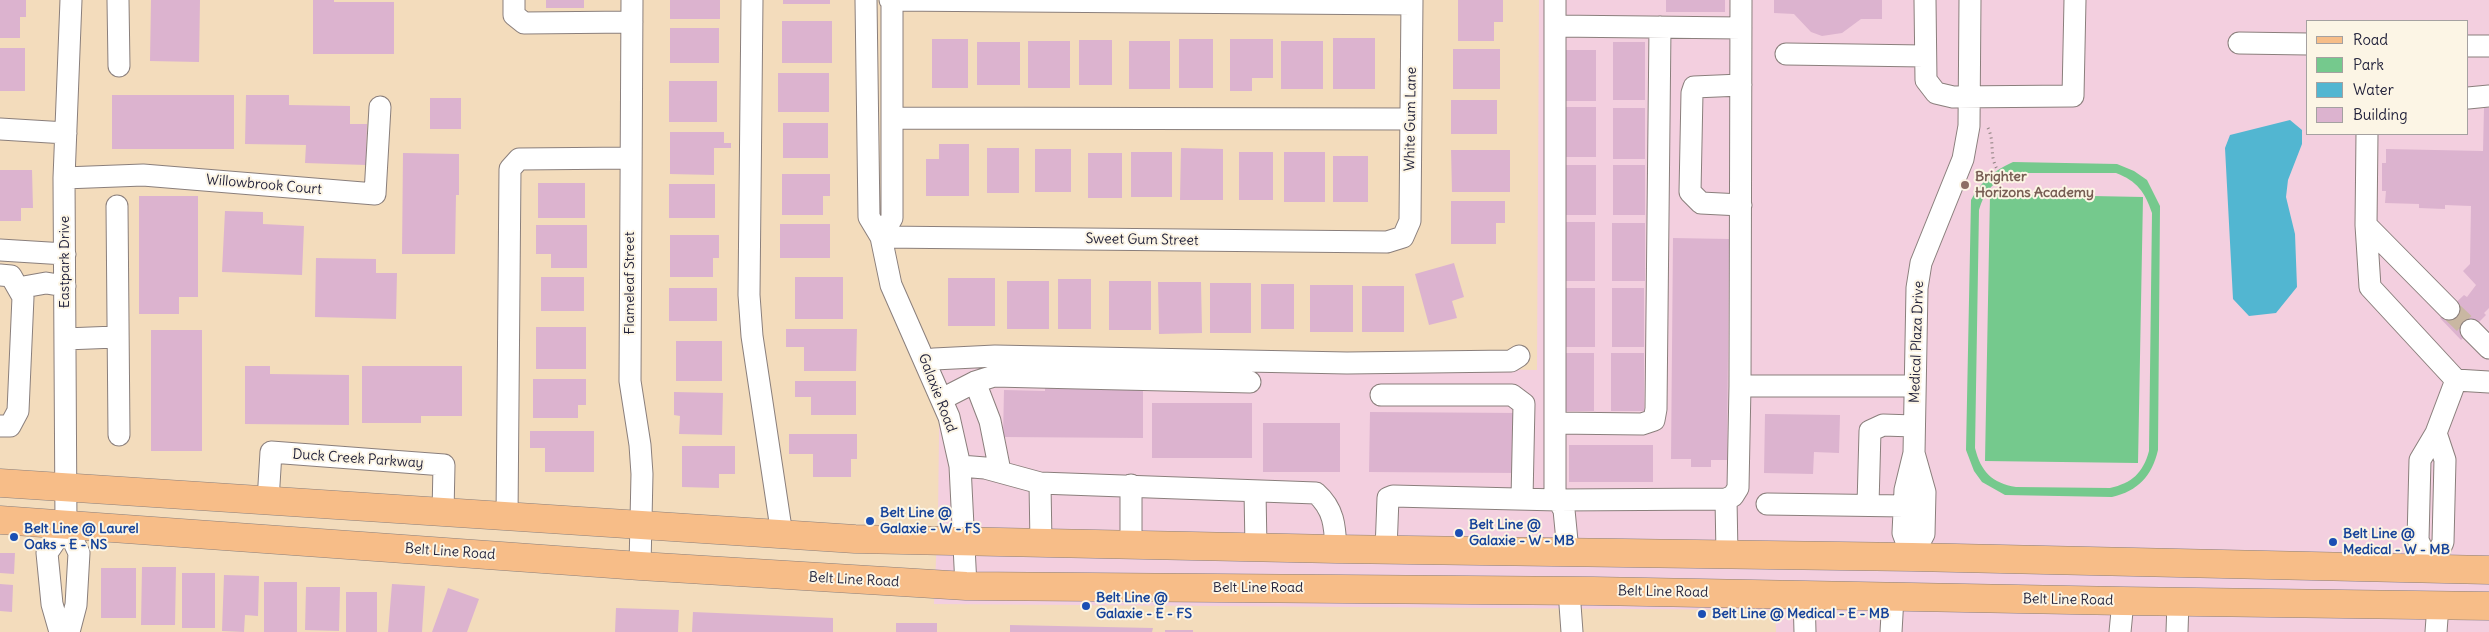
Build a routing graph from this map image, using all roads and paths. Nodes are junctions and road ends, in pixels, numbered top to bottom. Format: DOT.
graph roads {
  1 [pos="71,0"];
  2 [pos="118,0"];
  3 [pos="514,0"];
  4 [pos="632,0"];
  5 [pos="752,0"];
  6 [pos="866,0"];
  7 [pos="891,0"];
  8 [pos="1555,0"];
  9 [pos="1741,0"];
  10 [pos="1925,0"];
  11 [pos="1970,0"];
  12 [pos="2075,0"];
  13 [pos="1412,2"];
  14 [pos="632,22"];
  15 [pos="1555,26"];
  16 [pos="1660,27"];
  17 [pos="1741,28"];
  18 [pos="2239,43"];
  19 [pos="2306,44"];
  20 [pos="2469,46"];
  21 [pos="2489,46"];
  22 [pos="1786,54"];
  23 [pos="1924,56"];
  24 [pos="118,66"];
  25 [pos="1741,85"];
  26 [pos="1969,95"];
  27 [pos="2489,96"];
  28 [pos="2469,98"];
  29 [pos="380,107"];
  30 [pos="892,118"];
  31 [pos="1411,119"];
  32 [pos="1986,121"];
  33 [pos="0,129"];
  34 [pos="66,133"];
  35 [pos="2368,135"];
  36 [pos="631,158"];
  37 [pos="1997,169"];
  38 [pos="64,178"];
  39 [pos="1741,205"];
  40 [pos="117,206"];
  41 [pos="2366,225"];
  42 [pos="1403,236"];
  43 [pos="881,237"];
  44 [pos="0,250"];
  45 [pos="65,254"];
  46 [pos="0,275"];
  47 [pos="65,286"];
  48 [pos="18,288"];
  49 [pos="2449,309"];
  50 [pos="2471,330"];
  51 [pos="116,337"];
  52 [pos="65,339"];
  53 [pos="2489,348"];
  54 [pos="1519,356"];
  55 [pos="926,363"];
  56 [pos="2456,380"];
  57 [pos="975,382"];
  58 [pos="1250,382"];
  59 [pos="2489,382"];
  60 [pos="1740,386"];
  61 [pos="1915,386"];
  62 [pos="1381,395"];
  63 [pos="942,399"];
  64 [pos="1555,423"];
  65 [pos="0,426"];
  66 [pos="1914,426"];
  67 [pos="119,434"];
  68 [pos="1914,453"];
  69 [pos="960,466"];
  70 [pos="1000,471"];
  71 [pos="1040,482"];
  72 [pos="0,483"];
  73 [pos="1131,486"];
  74 [pos="66,488"];
  75 [pos="1255,490"];
  76 [pos="1522,499"];
  77 [pos="1726,499"];
  78 [pos="1558,500"];
  79 [pos="268,501"];
  80 [pos="1766,504"];
  81 [pos="1868,506"];
  82 [pos="1904,506"];
  83 [pos="443,513"];
  84 [pos="508,517"];
  85 [pos="0,520"];
  86 [pos="66,524"];
  87 [pos="641,525"];
  88 [pos="782,535"];
  89 [pos="963,542"];
  90 [pos="1041,544"];
  91 [pos="1131,545"];
  92 [pos="1256,548"];
  93 [pos="1336,549"];
  94 [pos="1386,550"];
  95 [pos="1568,551"];
  96 [pos="1727,554"];
  97 [pos="1912,557"];
  98 [pos="640,566"];
  99 [pos="2431,569"];
  100 [pos="2489,570"];
  101 [pos="966,586"];
  102 [pos="1569,591"];
  103 [pos="1804,595"];
  104 [pos="1893,597"];
  105 [pos="2123,602"];
  106 [pos="2178,602"];
  107 [pos="2438,605"];
  108 [pos="2489,606"];
  109 [pos="60,632"];
  110 [pos="69,632"];
  111 [pos="1572,632"];
  112 [pos="1805,632"];
  113 [pos="1891,632"];
  114 [pos="2120,632"];
  115 [pos="2178,632"];
  116 [pos="2436,632"];
  1 -- 34 [label="street, Eastpark Drive"];
  2 -- 24 [label="street"];
  3 -- 14 [label="street"];
  4 -- 14 [label="street, Flameleaf Street"];
  5 -- 88 [label="street"];
  6 -- 43 [label="street, Galaxie Road"];
  7 -- 13 [label="street"];
  7 -- 30 [label="street"];
  8 -- 15 [label="street"];
  9 -- 17 [label="street"];
  10 -- 23 [label="street"];
  11 -- 26 [label="street, Medical Plaza Drive"];
  12 -- 26 [label="street"];
  13 -- 31 [label="street, White Gum Lane"];
  14 -- 36 [label="street, Flameleaf Street"];
  15 -- 16 [label="street"];
  15 -- 64 [label="street"];
  16 -- 17 [label="street"];
  16 -- 64 [label="street"];
  17 -- 25 [label="street"];
  18 -- 19 [label="street"];
  20 -- 21 [label="street"];
  22 -- 23 [label="street"];
  23 -- 26 [label="street"];
  25 -- 39 [label="street"];
  25 -- 39 [label="street"];
  26 -- 61 [label="street, Medical Plaza Drive"];
  27 -- 28 [label="street"];
  29 -- 38 [label="street, Willowbrook Court"];
  30 -- 31 [label="street"];
  30 -- 43 [label="street"];
  31 -- 42 [label="street, White Gum Lane"];
  32 -- 37 [label="path"];
  33 -- 34 [label="street"];
  34 -- 38 [label="street, Eastpark Drive"];
  35 -- 41 [label="street"];
  36 -- 84 [label="street"];
  36 -- 87 [label="street, Flameleaf Street"];
  38 -- 45 [label="street, Eastpark Drive"];
  39 -- 60 [label="street"];
  40 -- 51 [label="street"];
  41 -- 49 [label="street"];
  41 -- 56 [label="street"];
  42 -- 43 [label="street, Sweet Gum Street"];
  43 -- 55 [label="street, Galaxie Road"];
  44 -- 45 [label="street"];
  45 -- 47 [label="street, Eastpark Drive"];
  46 -- 48 [label="street"];
  47 -- 48 [label="street"];
  47 -- 52 [label="street, Eastpark Drive"];
  48 -- 65 [label="street"];
  50 -- 53 [label="street"];
  51 -- 52 [label="street"];
  51 -- 67 [label="street"];
  52 -- 74 [label="street, Eastpark Drive"];
  54 -- 55 [label="street"];
  55 -- 63 [label="street, Galaxie Road"];
  56 -- 59 [label="street"];
  56 -- 99 [label="street"];
  57 -- 58 [label="street"];
  57 -- 63 [label="street"];
  57 -- 70 [label="street"];
  60 -- 61 [label="street"];
  60 -- 77 [label="street"];
  61 -- 66 [label="street, Medical Plaza Drive"];
  62 -- 76 [label="street"];
  63 -- 69 [label="street, Galaxie Road"];
  64 -- 78 [label="street"];
  66 -- 68 [label="street, Medical Plaza Drive"];
  66 -- 81 [label="street"];
  68 -- 82 [label="street, Medical Plaza Drive"];
  68 -- 97 [label="street, Medical Plaza Drive"];
  69 -- 70 [label="street"];
  69 -- 89 [label="street, Galaxie Road"];
  70 -- 71 [label="street"];
  71 -- 73 [label="street"];
  71 -- 90 [label="street"];
  72 -- 74 [label="main road"];
  73 -- 75 [label="street"];
  73 -- 91 [label="street"];
  74 -- 79 [label="main road"];
  74 -- 86 [label="street, Eastpark Drive"];
  75 -- 92 [label="street"];
  75 -- 93 [label="street"];
  76 -- 78 [label="street"];
  76 -- 94 [label="street"];
  77 -- 78 [label="street"];
  77 -- 96 [label="street"];
  78 -- 95 [label="street"];
  79 -- 83 [label="main road"];
  79 -- 83 [label="street, Duck Creek Parkway"];
  80 -- 81 [label="street"];
  81 -- 82 [label="street"];
  82 -- 97 [label="street, Medical Plaza Drive"];
  83 -- 84 [label="main road"];
  84 -- 87 [label="main road"];
  85 -- 86 [label="main road, Belt Line Road"];
  86 -- 98 [label="main road, Belt Line Road"];
  86 -- 109 [label="street"];
  86 -- 110 [label="street"];
  87 -- 88 [label="main road"];
  87 -- 98 [label="street, Flameleaf Street"];
  88 -- 89 [label="main road"];
  89 -- 90 [label="main road"];
  89 -- 101 [label="street, Galaxie Road"];
  90 -- 91 [label="main road"];
  91 -- 92 [label="main road"];
  92 -- 93 [label="main road"];
  93 -- 94 [label="main road"];
  94 -- 95 [label="main road"];
  95 -- 96 [label="main road"];
  95 -- 102 [label="main road"];
  96 -- 97 [label="main road"];
  97 -- 99 [label="main road"];
  97 -- 104 [label="main road"];
  98 -- 101 [label="main road, Belt Line Road"];
  99 -- 100 [label="main road"];
  99 -- 107 [label="main road"];
  101 -- 102 [label="main road, Belt Line Road"];
  102 -- 103 [label="main road, Belt Line Road"];
  102 -- 111 [label="street"];
  103 -- 104 [label="main road, Belt Line Road"];
  103 -- 112 [label="street"];
  104 -- 105 [label="main road, Belt Line Road"];
  104 -- 113 [label="street"];
  105 -- 106 [label="main road, Belt Line Road"];
  105 -- 114 [label="street"];
  106 -- 107 [label="main road, Belt Line Road"];
  106 -- 115 [label="street"];
  107 -- 108 [label="main road, Belt Line Road"];
  107 -- 116 [label="street"];
}
